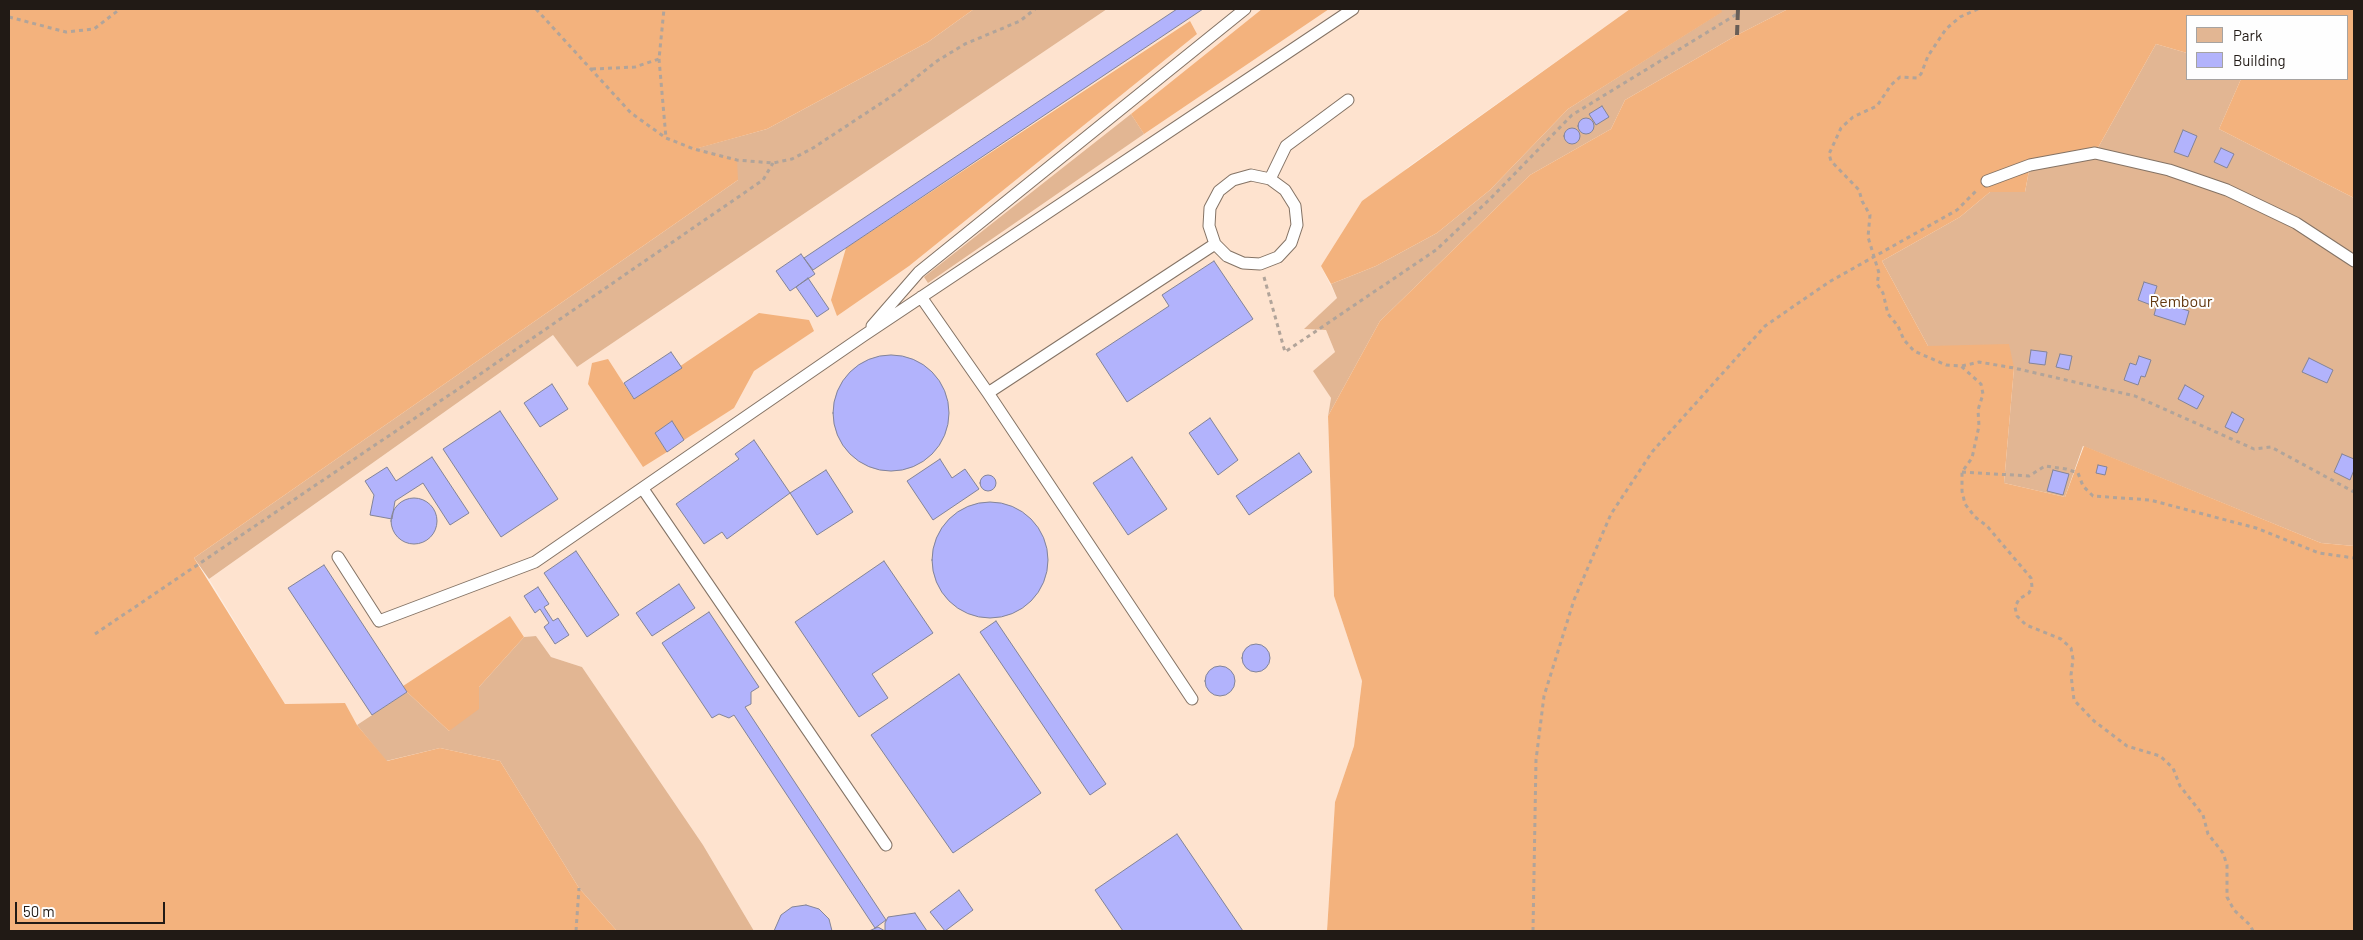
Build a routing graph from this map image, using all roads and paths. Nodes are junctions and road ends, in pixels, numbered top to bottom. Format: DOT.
graph roads {
  1 [pos="120,9"];
  2 [pos="536,9"];
  3 [pos="664,9"];
  4 [pos="1036,9"];
  5 [pos="1245,9"];
  6 [pos="1353,9"];
  7 [pos="1978,9"];
  8 [pos="1737,14"];
  9 [pos="9,17"];
  10 [pos="659,59"];
  11 [pos="592,69"];
  12 [pos="1348,100"];
  13 [pos="666,138"];
  14 [pos="773,163"];
  15 [pos="1270,179"];
  16 [pos="1987,181"];
  17 [pos="1215,244"];
  18 [pos="1874,255"];
  19 [pos="2354,261"];
  20 [pos="1260,264"];
  21 [pos="921,297"];
  22 [pos="863,336"];
  23 [pos="1961,366"];
  24 [pos="988,394"];
  25 [pos="1962,472"];
  26 [pos="643,489"];
  27 [pos="2354,492"];
  28 [pos="338,557"];
  29 [pos="2354,558"];
  30 [pos="95,634"];
  31 [pos="1192,699"];
  32 [pos="886,845"];
  33 [pos="579,888"];
  34 [pos="576,931"];
  35 [pos="1533,931"];
  36 [pos="2253,931"];
  1 -- 9 [label="path"];
  2 -- 11 [label="path"];
  3 -- 10 [label="path"];
  4 -- 14 [label="path"];
  5 -- 22 [label="lane"];
  6 -- 21 [label="lane"];
  7 -- 18 [label="path"];
  8 -- 20 [label="path"];
  10 -- 11 [label="path"];
  10 -- 13 [label="path"];
  11 -- 13 [label="path"];
  12 -- 15 [label="lane"];
  13 -- 14 [label="path"];
  14 -- 30 [label="path"];
  15 -- 17 [label="lane"];
  15 -- 20 [label="lane"];
  16 -- 18 [label="path"];
  16 -- 19 [label="lane"];
  17 -- 20 [label="lane"];
  17 -- 24 [label="lane"];
  18 -- 23 [label="path"];
  18 -- 35 [label="path"];
  21 -- 22 [label="lane"];
  21 -- 24 [label="lane"];
  22 -- 26 [label="lane"];
  23 -- 25 [label="path"];
  23 -- 27 [label="path"];
  24 -- 31 [label="lane"];
  25 -- 29 [label="path"];
  25 -- 36 [label="path"];
  26 -- 28 [label="lane"];
  26 -- 32 [label="lane"];
  33 -- 34 [label="path"];
}
